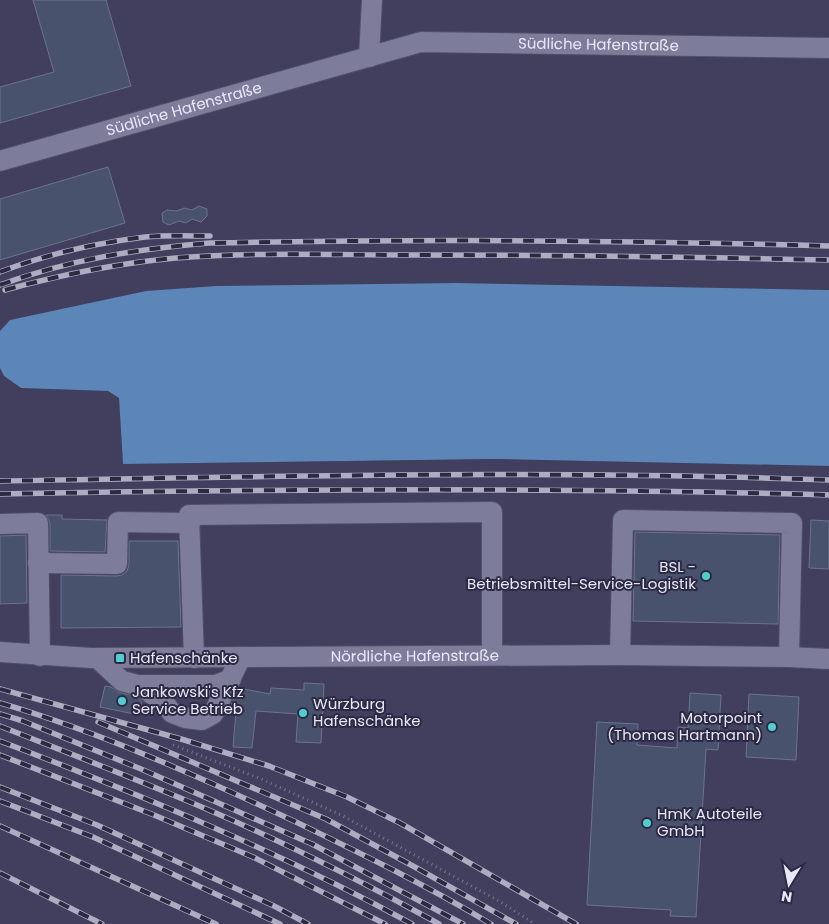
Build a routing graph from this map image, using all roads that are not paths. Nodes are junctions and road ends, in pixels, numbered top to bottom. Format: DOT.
graph roads {
  1 [pos="372,0"];
  2 [pos="829,48"];
  3 [pos="369,57"];
  4 [pos="0,161"];
  5 [pos="190,523"];
  6 [pos="0,524"];
  7 [pos="38,564"];
  8 [pos="0,652"];
  9 [pos="620,655"];
  10 [pos="40,656"];
  11 [pos="492,656"];
  12 [pos="241,657"];
  13 [pos="789,657"];
  14 [pos="97,658"];
  15 [pos="194,658"];
  16 [pos="829,659"];
  17 [pos="231,679"];
  18 [pos="144,685"];
  1 -- 3 [label="street"];
  2 -- 3 [label="street, Südliche Hafenstraße"];
  3 -- 4 [label="street, Südliche Hafenstraße"];
  5 -- 7 [label="street"];
  5 -- 11 [label="street"];
  5 -- 15 [label="street"];
  6 -- 7 [label="street"];
  7 -- 10 [label="street"];
  8 -- 10 [label="street, Nördliche Hafenstraße"];
  9 -- 11 [label="street, Nördliche Hafenstraße"];
  9 -- 13 [label="street, Nördliche Hafenstraße"];
  9 -- 13 [label="street"];
  10 -- 14 [label="street, Nördliche Hafenstraße"];
  11 -- 12 [label="street, Nördliche Hafenstraße"];
  12 -- 15 [label="street, Nördliche Hafenstraße"];
  12 -- 17 [label="street"];
  13 -- 16 [label="street, Nördliche Hafenstraße"];
  14 -- 15 [label="street, Nördliche Hafenstraße"];
  14 -- 18 [label="street"];
  17 -- 18 [label="street"];
  17 -- 18 [label="street"];
}
